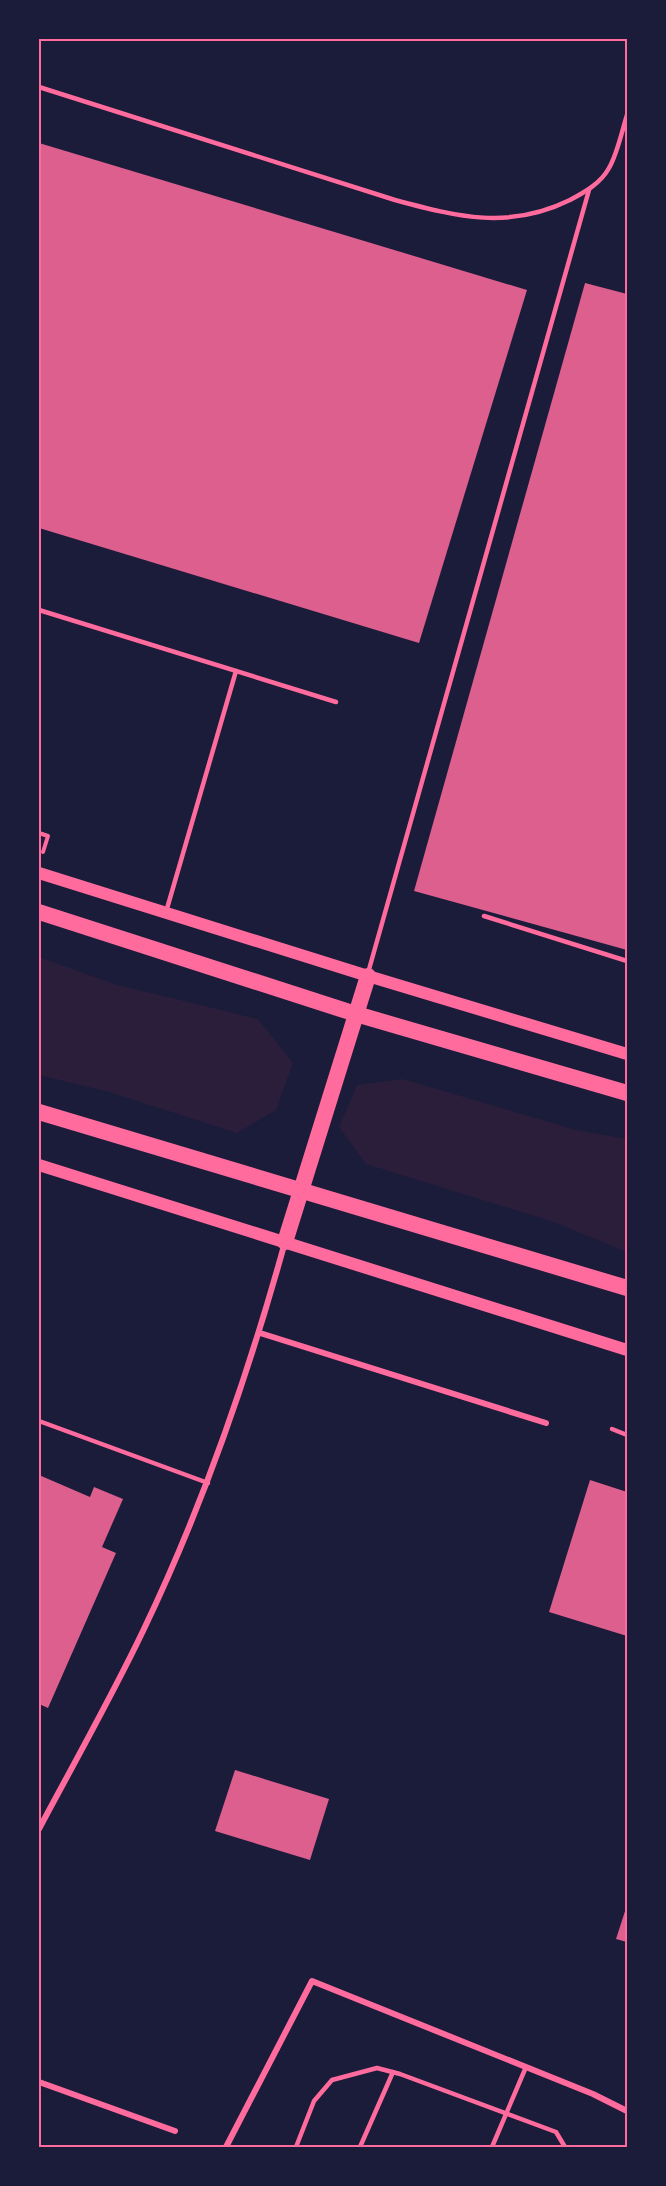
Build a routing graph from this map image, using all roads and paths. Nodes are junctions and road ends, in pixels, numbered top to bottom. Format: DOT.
graph roads {
  1 [pos="39,87"];
  2 [pos="627,115"];
  3 [pos="589,190"];
  4 [pos="39,610"];
  5 [pos="236,671"];
  6 [pos="336,702"];
  7 [pos="39,833"];
  8 [pos="48,836"];
  9 [pos="39,873"];
  10 [pos="39,912"];
  11 [pos="166,912"];
  12 [pos="484,916"];
  13 [pos="627,961"];
  14 [pos="368,976"];
  15 [pos="356,1014"];
  16 [pos="627,1054"];
  17 [pos="627,1093"];
  18 [pos="39,1112"];
  19 [pos="39,1166"];
  20 [pos="302,1192"];
  21 [pos="285,1242"];
  22 [pos="627,1288"];
  23 [pos="260,1334"];
  24 [pos="627,1350"];
  25 [pos="39,1421"];
  26 [pos="546,1423"];
  27 [pos="612,1430"];
  28 [pos="627,1435"];
  29 [pos="208,1483"];
  30 [pos="39,1829"];
  31 [pos="526,2067"];
  32 [pos="393,2072"];
  33 [pos="39,2082"];
  34 [pos="627,2111"];
  35 [pos="507,2114"];
  36 [pos="175,2131"];
  37 [pos="226,2147"];
  38 [pos="296,2147"];
  39 [pos="360,2147"];
  40 [pos="492,2147"];
  41 [pos="565,2147"];
  1 -- 3 [label="lane"];
  2 -- 3 [label="lane"];
  3 -- 14 [label="lane"];
  4 -- 5 [label="lane"];
  5 -- 6 [label="lane"];
  5 -- 11 [label="lane"];
  7 -- 8 [label="path"];
  9 -- 11 [label="main road"];
  10 -- 15 [label="highway"];
  11 -- 14 [label="main road"];
  12 -- 13 [label="lane"];
  14 -- 15 [label="highway"];
  14 -- 16 [label="main road"];
  15 -- 17 [label="highway"];
  15 -- 20 [label="highway"];
  18 -- 20 [label="highway"];
  19 -- 21 [label="main road"];
  20 -- 21 [label="highway"];
  20 -- 22 [label="highway"];
  21 -- 23 [label="street"];
  21 -- 24 [label="main road"];
  23 -- 26 [label="street"];
  23 -- 29 [label="street"];
  25 -- 29 [label="lane"];
  27 -- 28 [label="lane"];
  29 -- 30 [label="street"];
  31 -- 34 [label="street"];
  31 -- 35 [label="lane"];
  31 -- 37 [label="street"];
  32 -- 35 [label="lane"];
  32 -- 38 [label="lane"];
  32 -- 39 [label="lane"];
  33 -- 36 [label="street"];
  35 -- 40 [label="lane"];
  35 -- 41 [label="lane"];
}
